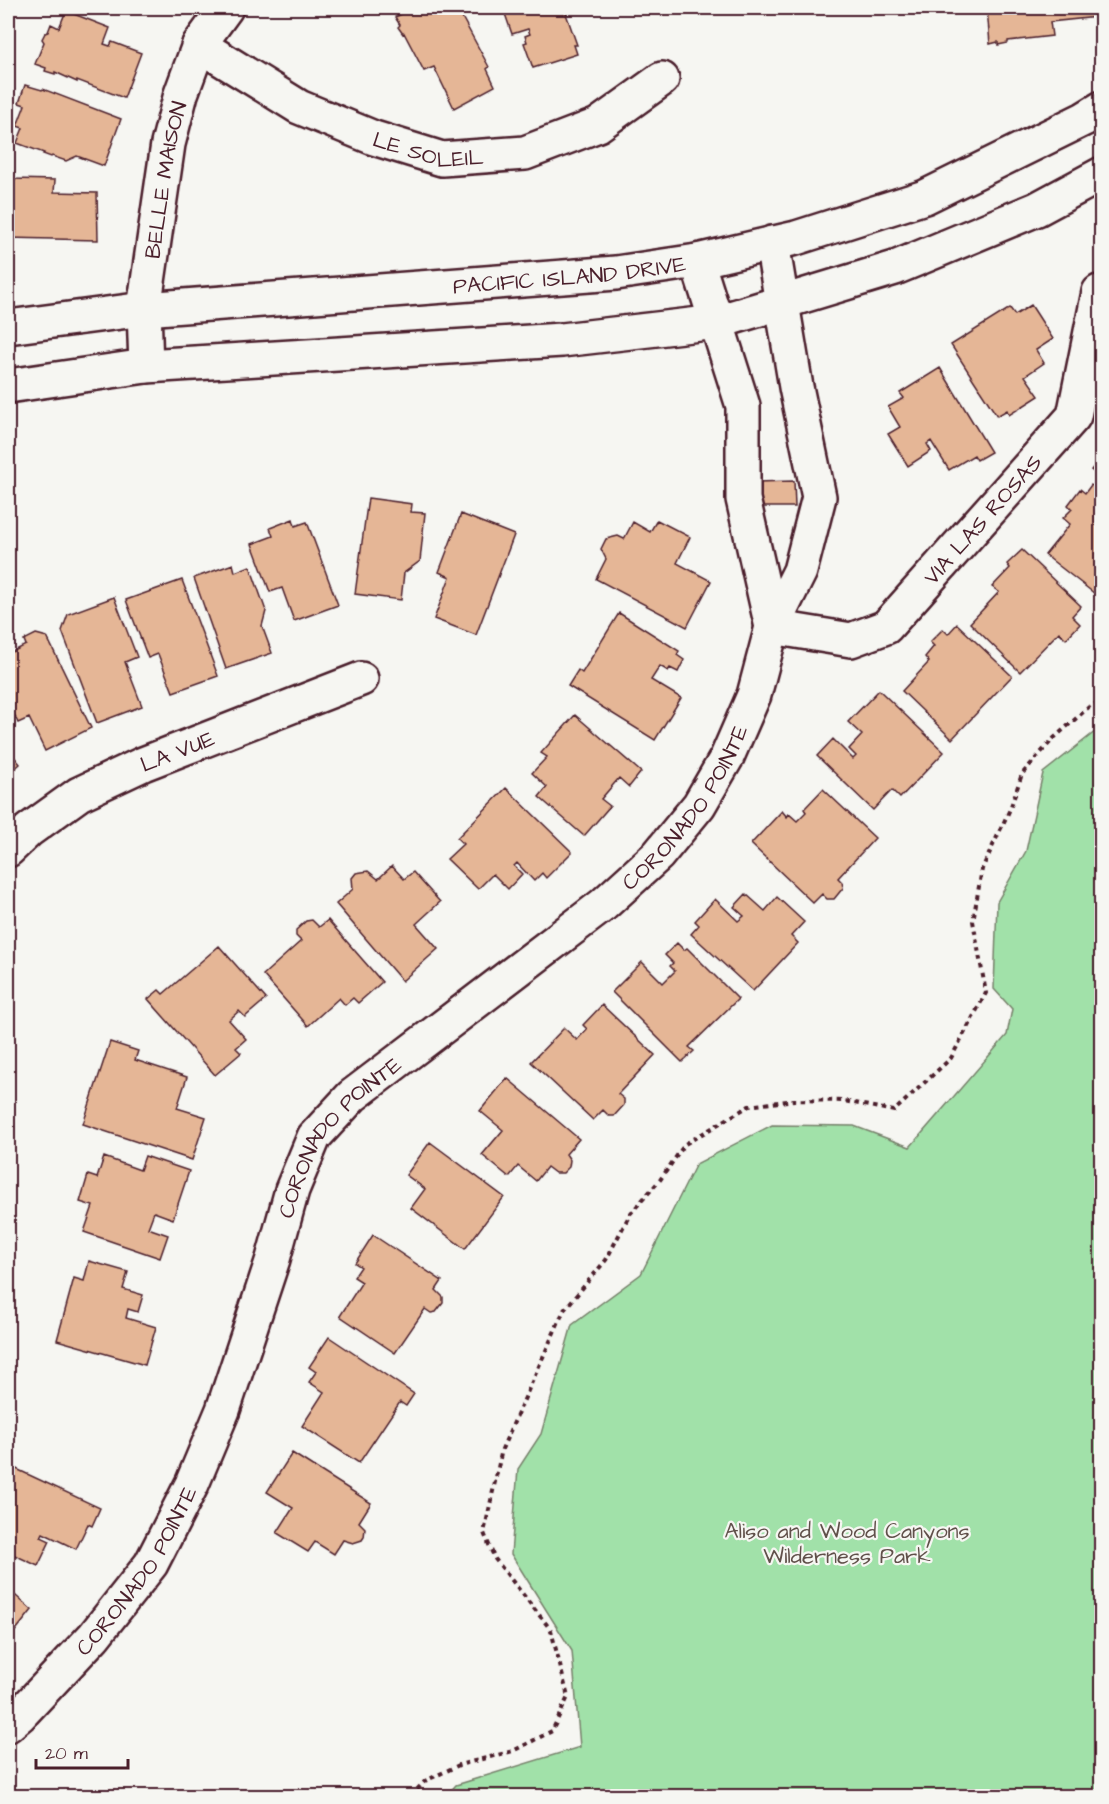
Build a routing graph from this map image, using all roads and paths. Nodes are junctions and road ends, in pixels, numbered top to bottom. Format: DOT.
graph roads {
  1 [pos="226,8"];
  2 [pos="199,45"];
  3 [pos="662,79"];
  4 [pos="1101,108"];
  5 [pos="1101,174"];
  6 [pos="772,243"];
  7 [pos="697,261"];
  8 [pos="1099,292"];
  9 [pos="781,302"];
  10 [pos="144,309"];
  11 [pos="717,322"];
  12 [pos="8,327"];
  13 [pos="146,366"];
  14 [pos="8,386"];
  15 [pos="772,627"];
  16 [pos="361,679"];
  17 [pos="1101,701"];
  18 [pos="8,850"];
  19 [pos="8,1725"];
  20 [pos="411,1797"];
  1 -- 2 [label="street, BELLE MAISON"];
  2 -- 3 [label="street, LE SOLEIL"];
  2 -- 10 [label="street, BELLE MAISON"];
  4 -- 6 [label="street, PACIFIC ISLAND DRIVE"];
  5 -- 9 [label="street"];
  6 -- 7 [label="street, PACIFIC ISLAND DRIVE"];
  6 -- 9 [label="street, CORONADO POINTE"];
  7 -- 10 [label="street, PACIFIC ISLAND DRIVE"];
  7 -- 11 [label="street, CORONADO POINTE"];
  8 -- 15 [label="street, VIA LAS ROSAS"];
  9 -- 11 [label="street"];
  9 -- 15 [label="street, CORONADO POINTE"];
  10 -- 12 [label="street, PACIFIC ISLAND DRIVE"];
  10 -- 13 [label="street, BELLE MAISON"];
  11 -- 13 [label="street"];
  11 -- 15 [label="street, CORONADO POINTE"];
  13 -- 14 [label="street"];
  15 -- 19 [label="street, CORONADO POINTE"];
  16 -- 18 [label="street, LA VUE"];
  17 -- 20 [label="path"];
}
